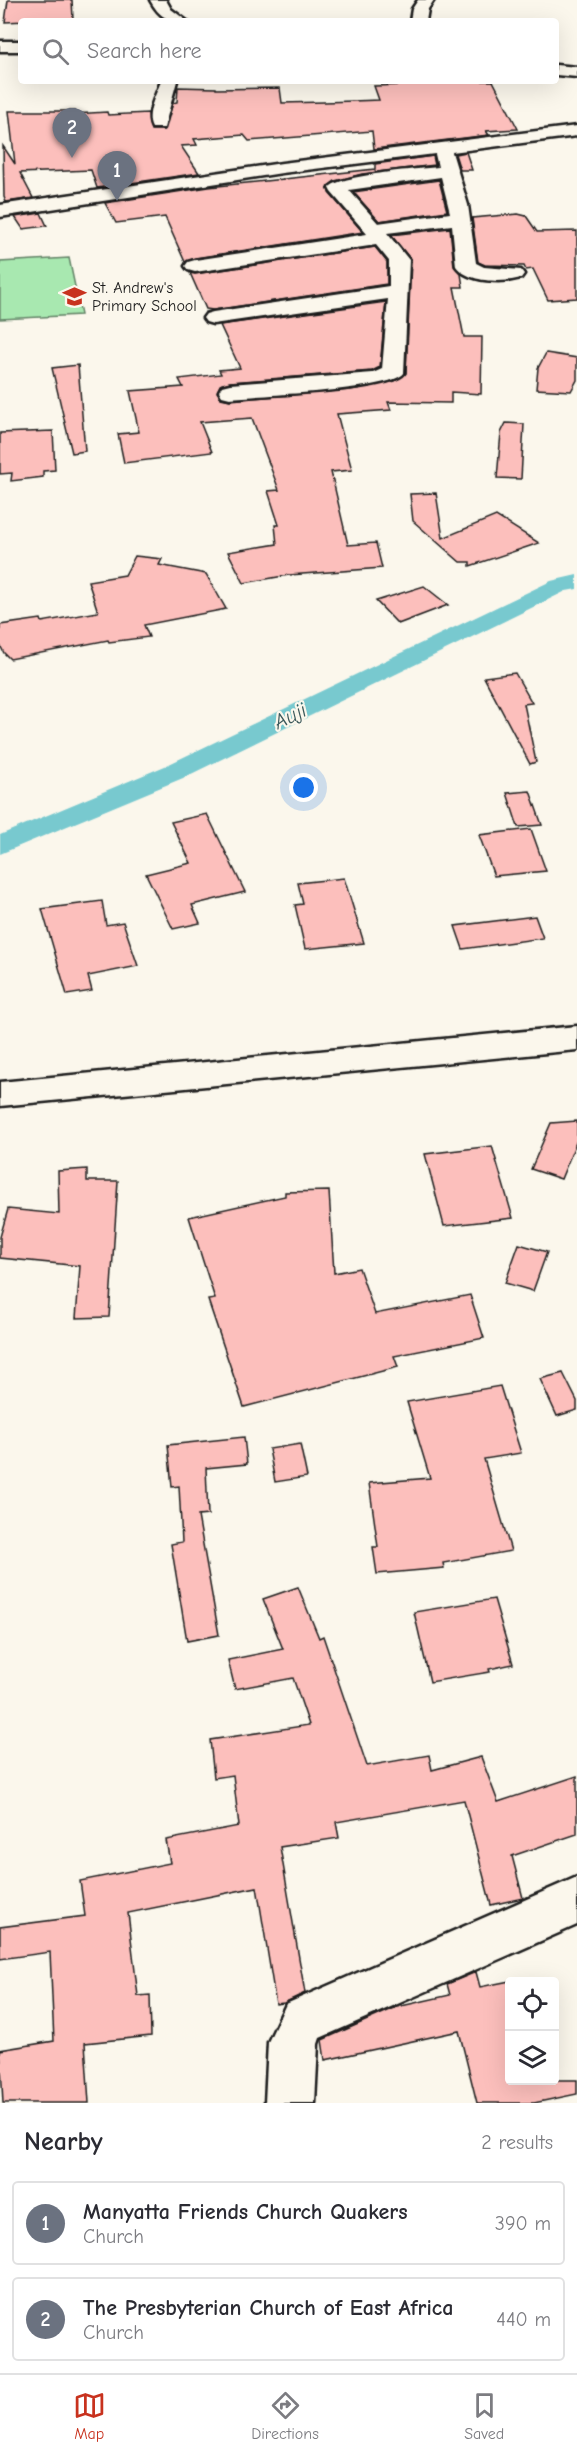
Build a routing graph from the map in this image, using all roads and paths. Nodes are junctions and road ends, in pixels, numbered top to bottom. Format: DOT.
graph roads {
  1 [pos="158,0"];
  2 [pos="426,0"];
  3 [pos="174,18"];
  4 [pos="418,18"];
  5 [pos="0,46"];
  6 [pos="18,46"];
  7 [pos="559,70"];
  8 [pos="577,72"];
  9 [pos="168,84"];
  10 [pos="158,124"];
  11 [pos="577,131"];
  12 [pos="442,148"];
  13 [pos="449,171"];
  14 [pos="0,211"];
  15 [pos="460,218"];
  16 [pos="377,233"];
  17 [pos="195,266"];
  18 [pos="514,274"];
  19 [pos="398,291"];
  20 [pos="213,318"];
  21 [pos="230,391"];
  22 [pos="577,1038"];
  23 [pos="0,1094"];
  24 [pos="577,1900"];
  25 [pos="290,2103"];
  1 -- 3 [label="street"];
  2 -- 4 [label="street"];
  5 -- 6 [label="street"];
  7 -- 8 [label="street"];
  9 -- 10 [label="street"];
  11 -- 12 [label="street"];
  12 -- 13 [label="street"];
  12 -- 14 [label="street"];
  13 -- 15 [label="street"];
  13 -- 16 [label="street"];
  15 -- 16 [label="street"];
  15 -- 18 [label="street"];
  16 -- 17 [label="street"];
  16 -- 19 [label="street"];
  19 -- 20 [label="street"];
  19 -- 21 [label="street"];
  22 -- 23 [label="street"];
  24 -- 25 [label="street"];
}
